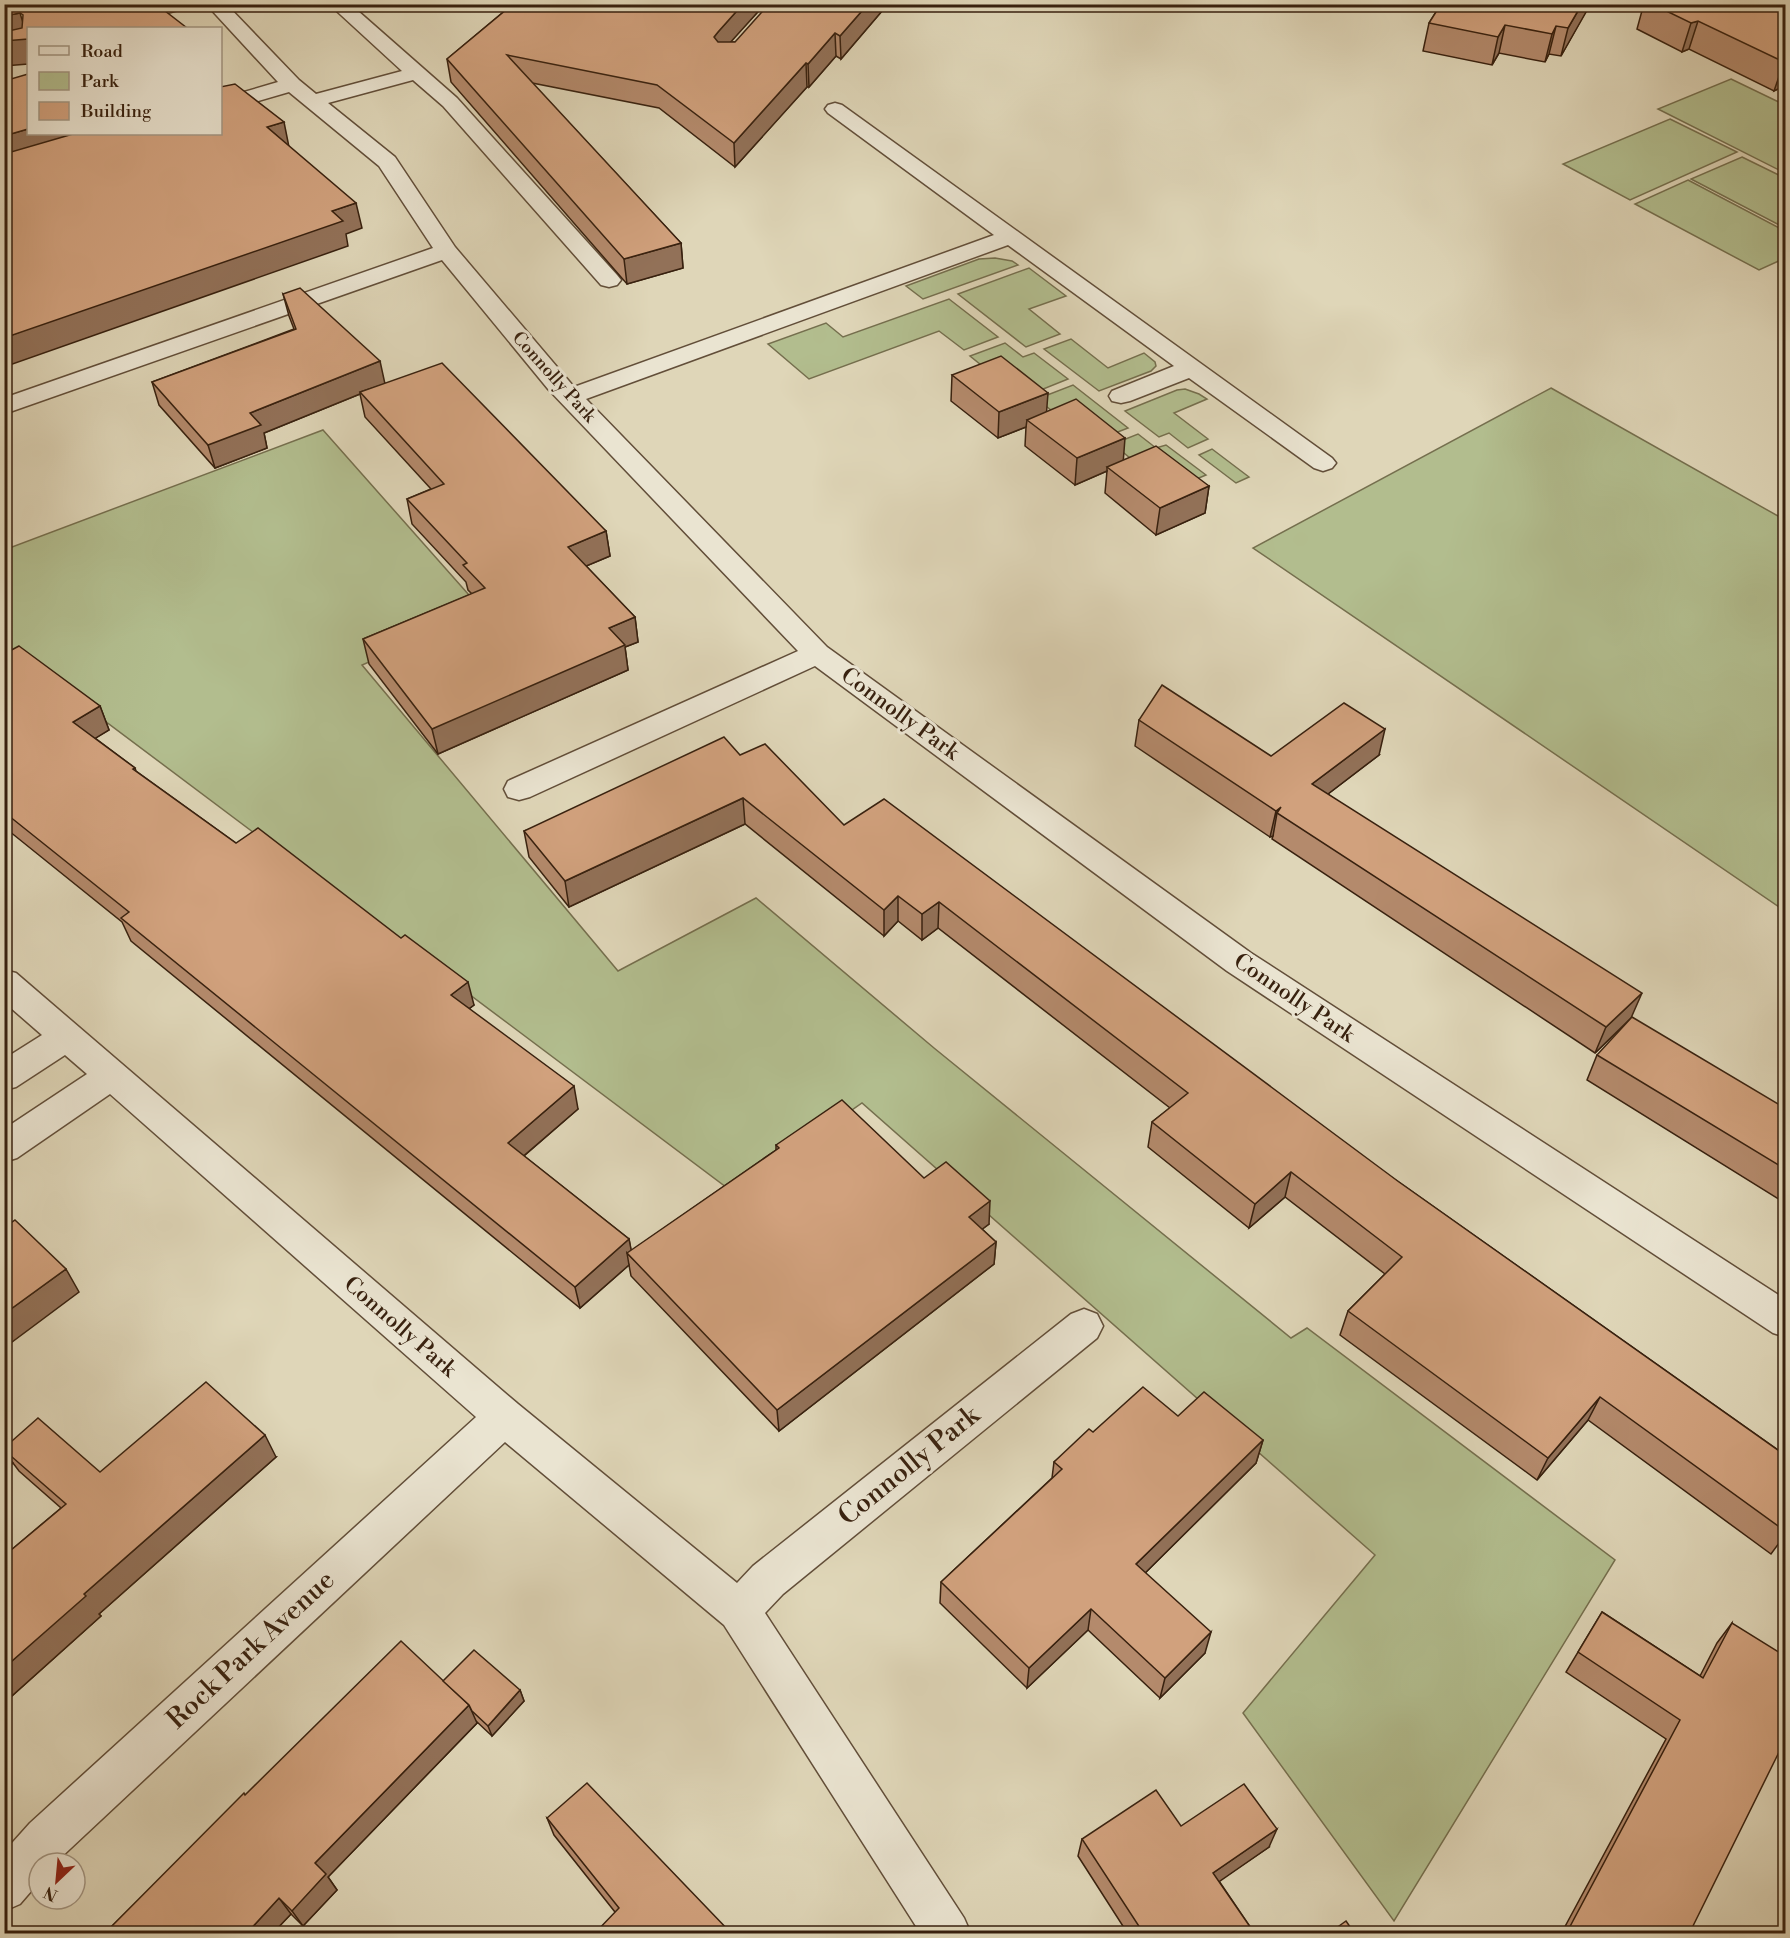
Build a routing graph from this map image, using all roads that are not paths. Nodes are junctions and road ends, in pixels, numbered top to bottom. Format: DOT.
graph roads {
  1 [pos="179,4"];
  2 [pos="215,4"];
  3 [pos="338,4"];
  4 [pos="93,27"];
  5 [pos="417,73"];
  6 [pos="292,84"];
  7 [pos="312,101"];
  8 [pos="222,105"];
  9 [pos="835,109"];
  10 [pos="1011,237"];
  11 [pos="446,251"];
  12 [pos="609,280"];
  13 [pos="1192,368"];
  14 [pos="1121,396"];
  15 [pos="569,397"];
  16 [pos="4,407"];
  17 [pos="1323,463"];
  18 [pos="817,654"];
  19 [pos="519,789"];
  20 [pos="4,982"];
  21 [pos="66,1037"];
  22 [pos="110,1076"];
  23 [pos="4,1077"];
  24 [pos="4,1148"];
  25 [pos="1785,1322"];
  26 [pos="1084,1326"];
  27 [pos="504,1417"];
  28 [pos="739,1611"];
  29 [pos="4,1888"];
  30 [pos="948,1934"];
  1 -- 4 [label="street"];
  2 -- 6 [label="street, Connolly Park"];
  3 -- 5 [label="street"];
  5 -- 7 [label="street"];
  5 -- 12 [label="street"];
  6 -- 7 [label="street, Connolly Park"];
  6 -- 8 [label="street"];
  7 -- 11 [label="street, Connolly Park"];
  9 -- 10 [label="street"];
  10 -- 13 [label="street"];
  10 -- 15 [label="street"];
  11 -- 15 [label="street, Connolly Park"];
  11 -- 16 [label="street"];
  13 -- 14 [label="street"];
  13 -- 17 [label="street"];
  15 -- 18 [label="street, Connolly Park"];
  18 -- 19 [label="street, Connolly Park"];
  18 -- 25 [label="street, Connolly Park"];
  20 -- 21 [label="street, Connolly Park"];
  21 -- 22 [label="street, Connolly Park"];
  21 -- 23 [label="street"];
  22 -- 24 [label="street"];
  22 -- 27 [label="street, Connolly Park"];
  26 -- 28 [label="street, Connolly Park"];
  27 -- 28 [label="street, Connolly Park"];
  27 -- 29 [label="street, Rock Park Avenue"];
  28 -- 30 [label="street, Connolly Park"];
}
